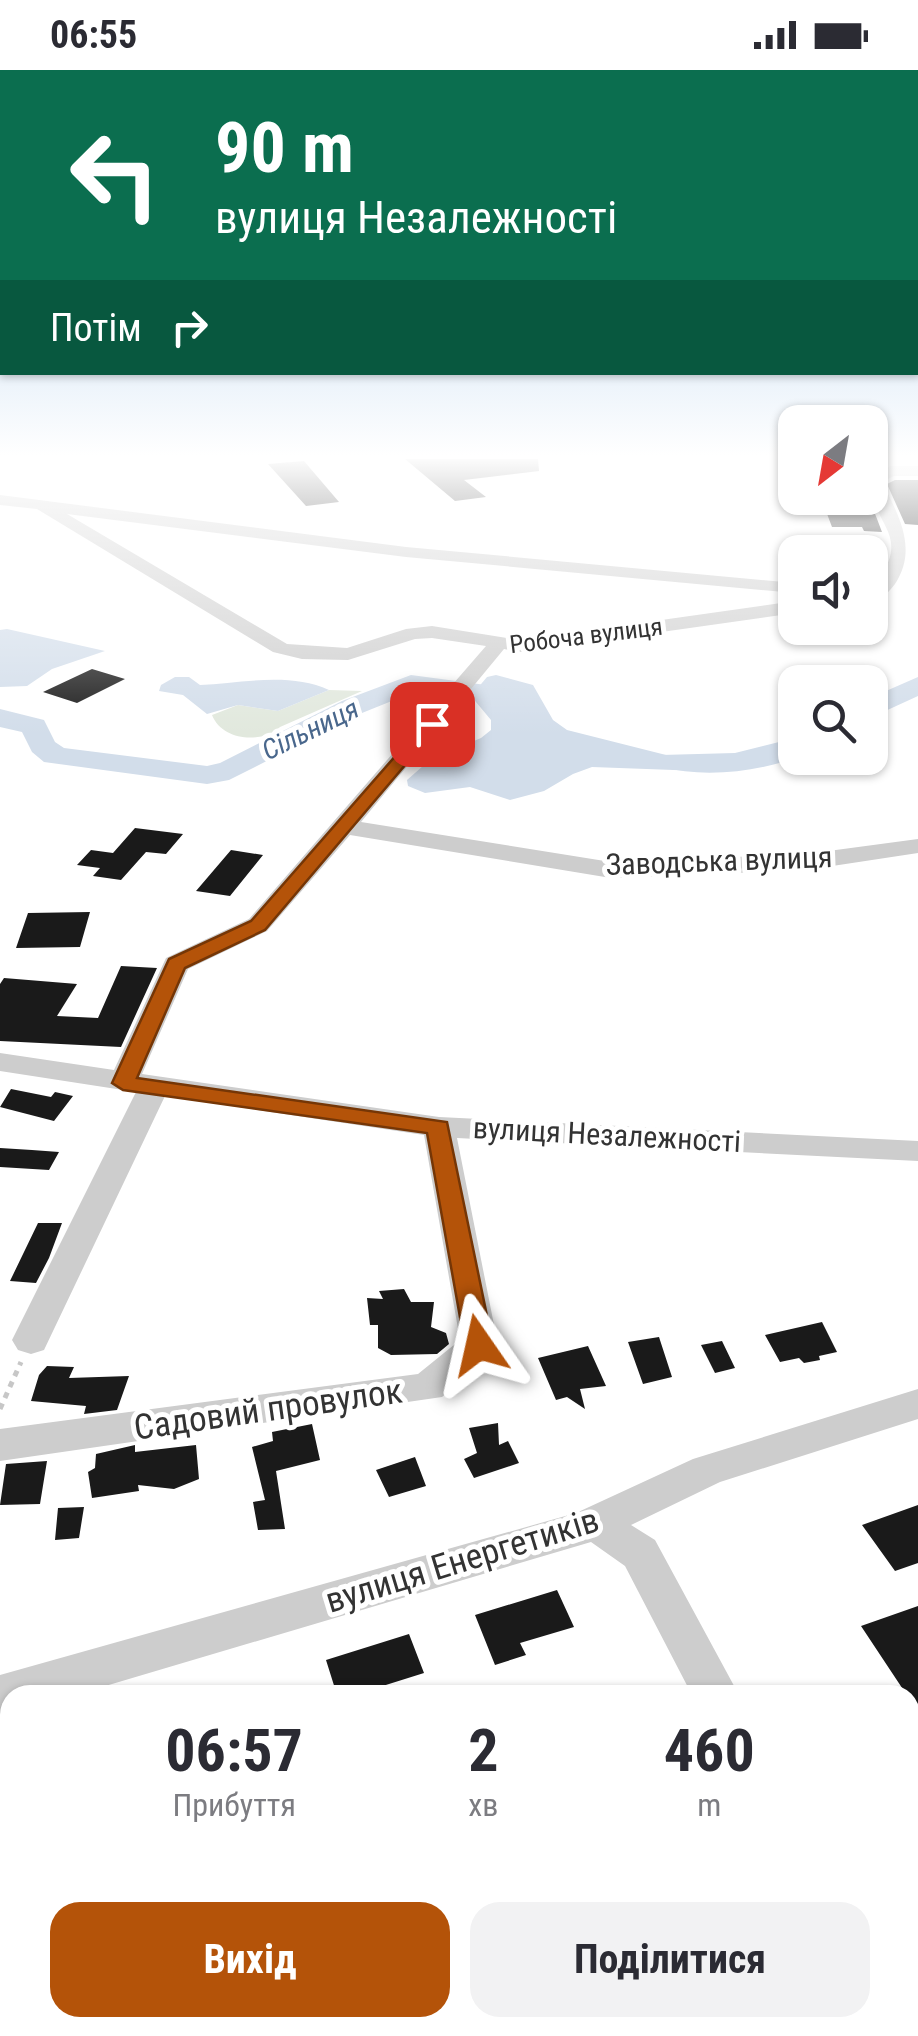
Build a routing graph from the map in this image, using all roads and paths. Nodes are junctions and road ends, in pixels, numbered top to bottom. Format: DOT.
graph roads {
  1 [pos="117,551"];
  2 [pos="396,551"];
  3 [pos="901,551"];
  4 [pos="888,580"];
  5 [pos="778,586"];
  6 [pos="778,609"];
  7 [pos="497,645"];
  8 [pos="342,826"];
  9 [pos="918,846"];
  10 [pos="0,1062"];
  11 [pos="139,1085"];
  12 [pos="438,1127"];
  13 [pos="918,1151"];
  14 [pos="31,1340"];
  15 [pos="918,1404"];
  16 [pos="0,1409"];
  17 [pos="0,1445"];
  18 [pos="594,1522"];
  19 [pos="38,1685"];
  20 [pos="711,1685"];
  1 -- 7 [label="street, Робоча вулиця"];
  2 -- 5 [label="street"];
  3 -- 4 [label="street"];
  6 -- 7 [label="street, Робоча вулиця"];
  7 -- 8 [label="street"];
  8 -- 9 [label="street, Заводська вулиця"];
  8 -- 11 [label="street"];
  10 -- 11 [label="street, вулиця Незалежності"];
  11 -- 12 [label="street, вулиця Незалежності"];
  11 -- 14 [label="street"];
  12 -- 13 [label="street, вулиця Незалежності"];
  12 -- 17 [label="street, Садовий провулок"];
  14 -- 16 [label="path"];
  15 -- 18 [label="street, вулиця Енергетиків"];
  18 -- 19 [label="street, вулиця Енергетиків"];
  18 -- 20 [label="street"];
}
